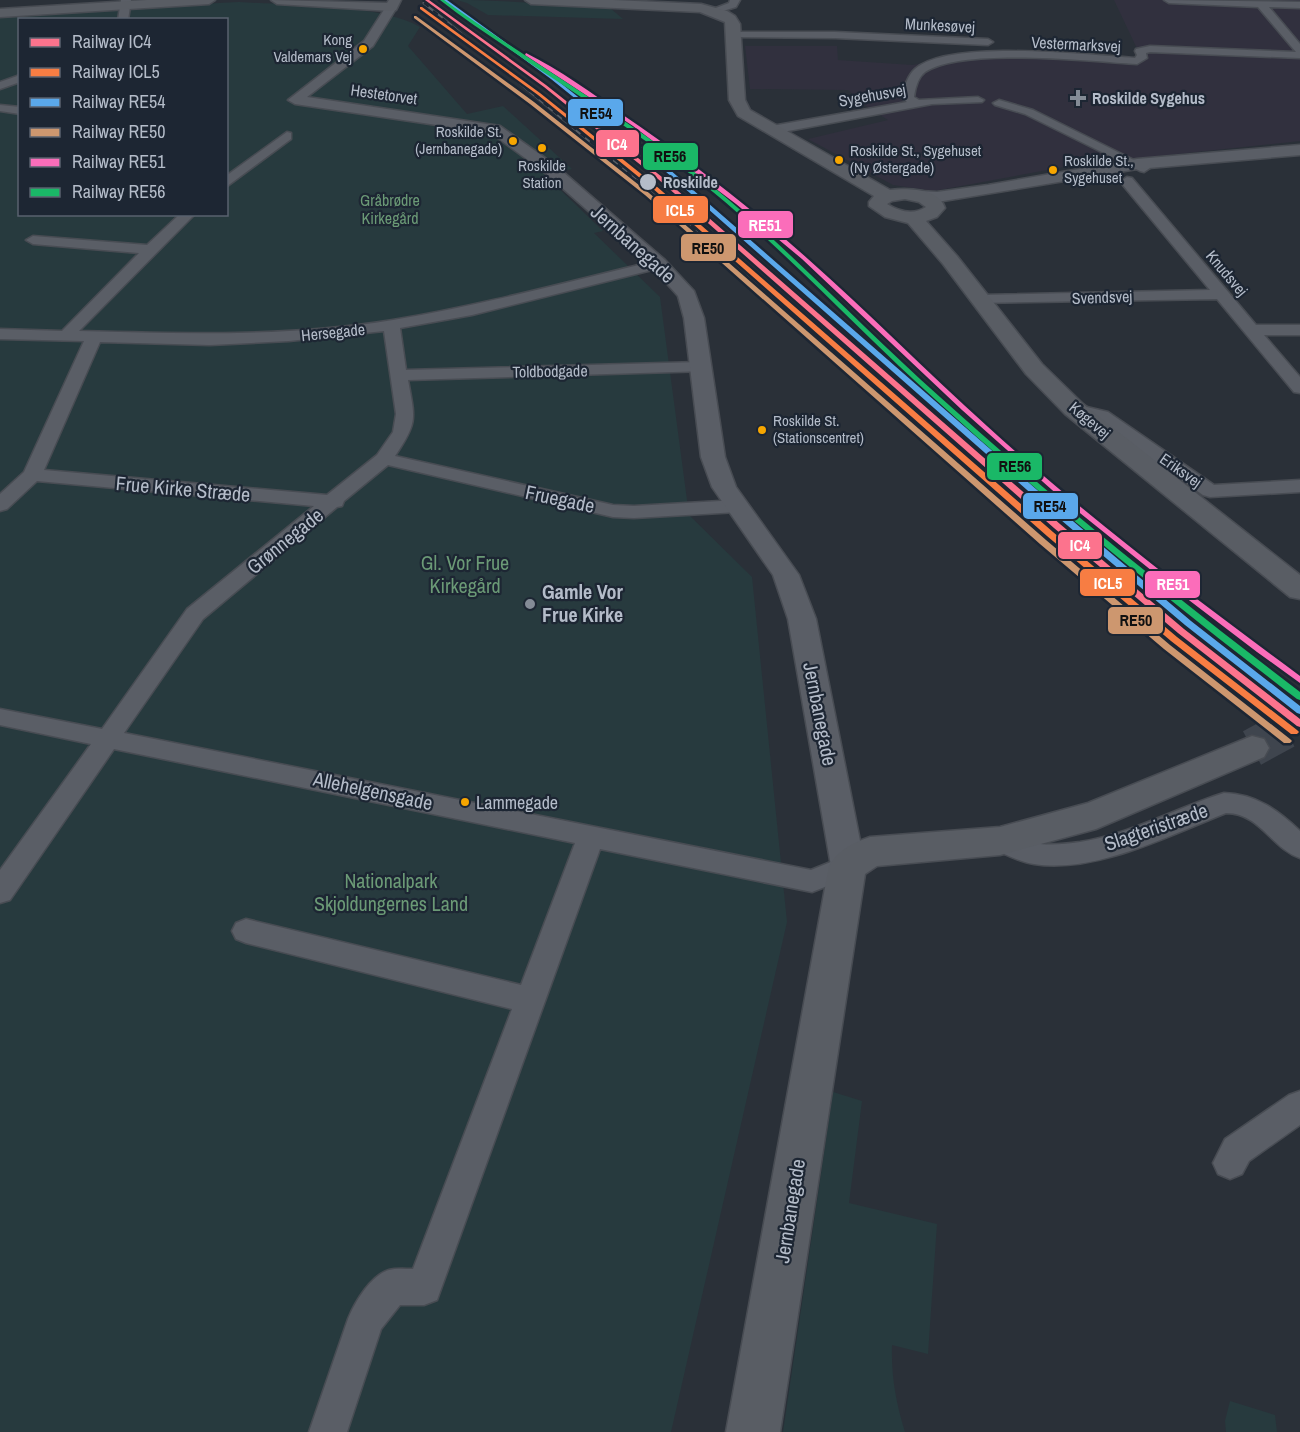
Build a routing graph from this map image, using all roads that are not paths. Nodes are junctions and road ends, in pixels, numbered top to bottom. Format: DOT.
graph roads {
  1 [pos="209,0"];
  2 [pos="277,0"];
  3 [pos="531,0"];
  4 [pos="735,0"];
  5 [pos="1170,0"];
  6 [pos="360,3"];
  7 [pos="393,4"];
  8 [pos="1261,4"];
  9 [pos="1300,5"];
  10 [pos="125,9"];
  11 [pos="713,10"];
  12 [pos="0,13"];
  13 [pos="735,35"];
  14 [pos="1002,43"];
  15 [pos="1300,50"];
  16 [pos="1300,55"];
  17 [pos="18,79"];
  18 [pos="0,86"];
  19 [pos="916,104"];
  20 [pos="0,108"];
  21 [pos="18,111"];
  22 [pos="469,124"];
  23 [pos="772,130"];
  24 [pos="287,136"];
  25 [pos="1300,150"];
  26 [pos="1141,166"];
  27 [pos="228,181"];
  28 [pos="1127,181"];
  29 [pos="988,190"];
  30 [pos="916,206"];
  31 [pos="936,207"];
  32 [pos="187,216"];
  33 [pos="33,240"];
  34 [pos="150,250"];
  35 [pos="659,264"];
  36 [pos="1221,294"];
  37 [pos="982,300"];
  38 [pos="391,325"];
  39 [pos="1251,330"];
  40 [pos="1300,330"];
  41 [pos="0,334"];
  42 [pos="64,337"];
  43 [pos="94,337"];
  44 [pos="701,368"];
  45 [pos="398,375"];
  46 [pos="1300,388"];
  47 [pos="1074,409"];
  48 [pos="384,459"];
  49 [pos="32,475"];
  50 [pos="1300,486"];
  51 [pos="334,502"];
  52 [pos="0,505"];
  53 [pos="738,506"];
  54 [pos="1300,590"];
  55 [pos="0,717"];
  56 [pos="106,739"];
  57 [pos="1252,748"];
  58 [pos="591,836"];
  59 [pos="1000,841"];
  60 [pos="1300,847"];
  61 [pos="848,866"];
  62 [pos="0,892"];
  63 [pos="246,931"];
  64 [pos="529,1000"];
  65 [pos="1300,1106"];
  66 [pos="1230,1163"];
  67 [pos="328,1432"];
  68 [pos="753,1432"];
  1 -- 10 [label="main road"];
  2 -- 6 [label="main road"];
  3 -- 11 [label="main road"];
  4 -- 11 [label="street"];
  5 -- 8 [label="street"];
  6 -- 7 [label="main road"];
  7 -- 22 [label="street, Hestetorvet"];
  8 -- 9 [label="street"];
  8 -- 15 [label="street"];
  10 -- 12 [label="main road"];
  11 -- 13 [label="main road"];
  13 -- 14 [label="street, Munkesøvej"];
  13 -- 23 [label="main road"];
  16 -- 19 [label="street, Vestermarksvej"];
  17 -- 18 [label="street"];
  19 -- 23 [label="street, Sygehusvej"];
  19 -- 26 [label="street, Sygehusvej"];
  20 -- 21 [label="street"];
  22 -- 35 [label="street, Jernbanegade"];
  23 -- 30 [label="main road"];
  24 -- 27 [label="street"];
  25 -- 26 [label="street"];
  26 -- 29 [label="street"];
  28 -- 36 [label="street, Knudsvej"];
  29 -- 30 [label="street"];
  29 -- 31 [label="street"];
  30 -- 31 [label="main road"];
  30 -- 37 [label="main road, Køgevej"];
  32 -- 34 [label="street"];
  33 -- 34 [label="street"];
  34 -- 42 [label="street"];
  35 -- 38 [label="street, Hersegade"];
  35 -- 44 [label="street, Jernbanegade"];
  36 -- 37 [label="street, Svendsvej"];
  36 -- 39 [label="street, Knudsvej"];
  37 -- 47 [label="main road, Køgevej"];
  38 -- 43 [label="street, Hersegade"];
  38 -- 45 [label="street, Grønnegade"];
  39 -- 40 [label="street"];
  39 -- 46 [label="street, Knudsvej"];
  41 -- 42 [label="street, Hersegade"];
  42 -- 43 [label="street, Hersegade"];
  43 -- 49 [label="street"];
  44 -- 45 [label="street, Toldbodgade"];
  44 -- 53 [label="street, Jernbanegade"];
  45 -- 48 [label="street, Grønnegade"];
  47 -- 50 [label="street, Eriksvej"];
  47 -- 54 [label="main road, Køgevej"];
  48 -- 51 [label="street, Grønnegade"];
  48 -- 53 [label="street, Fruegade"];
  49 -- 51 [label="street, Frue Kirke Stræde"];
  49 -- 52 [label="street"];
  51 -- 56 [label="street, Grønnegade"];
  53 -- 61 [label="street, Jernbanegade"];
  55 -- 56 [label="street, Allehelgensgade"];
  56 -- 58 [label="street, Allehelgensgade"];
  56 -- 62 [label="street, Grønnegade"];
  57 -- 59 [label="main road"];
  58 -- 61 [label="street, Allehelgensgade"];
  58 -- 64 [label="street"];
  59 -- 60 [label="street, Slagteristræde"];
  59 -- 61 [label="main road"];
  61 -- 68 [label="main road, Jernbanegade"];
  63 -- 64 [label="street"];
  64 -- 67 [label="street"];
  65 -- 66 [label="street"];
}
